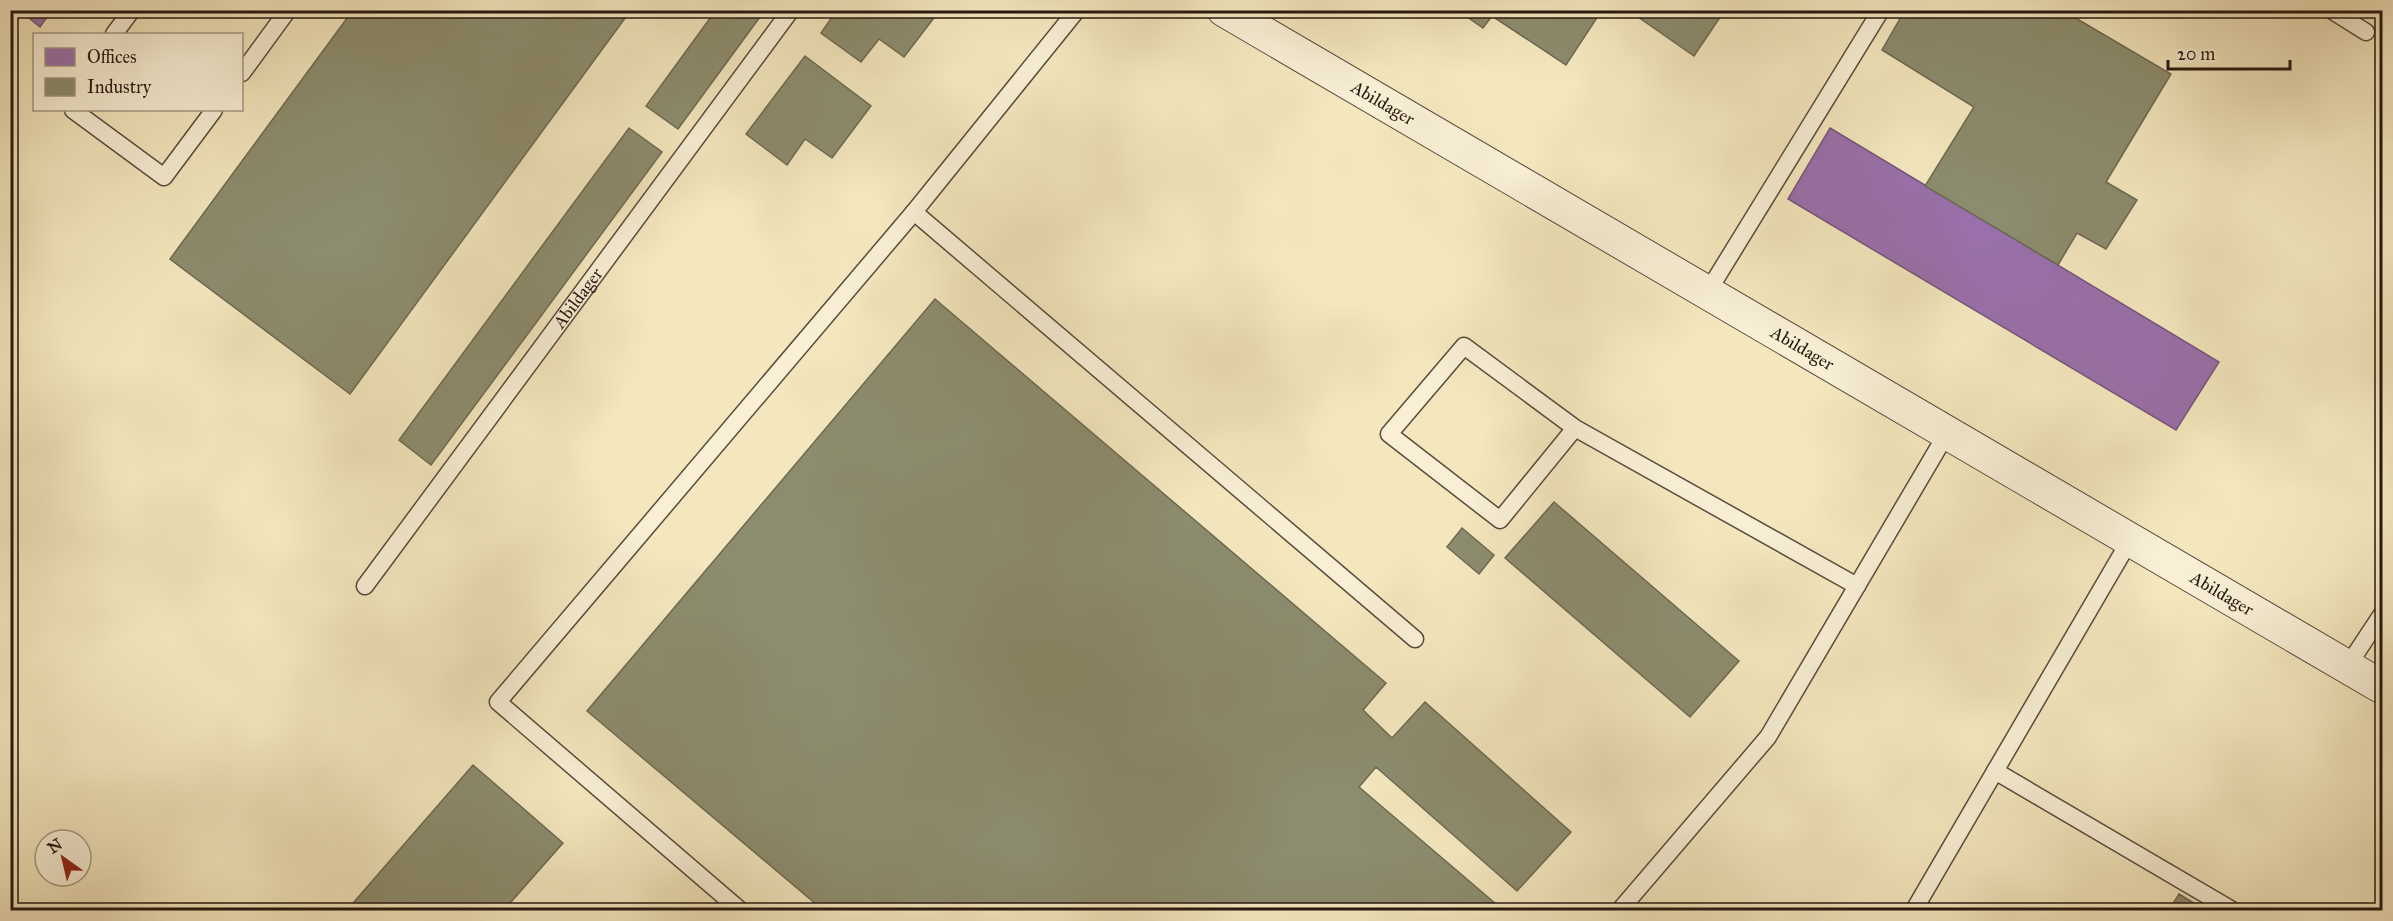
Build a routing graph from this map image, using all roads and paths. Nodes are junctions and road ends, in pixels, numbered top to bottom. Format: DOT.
graph roads {
  1 [pos="132,10"];
  2 [pos="288,10"];
  3 [pos="791,10"];
  4 [pos="1077,10"];
  5 [pos="1881,10"];
  6 [pos="2331,10"];
  7 [pos="1245,16"];
  8 [pos="2366,32"];
  9 [pos="115,33"];
  10 [pos="243,72"];
  11 [pos="74,111"];
  12 [pos="213,111"];
  13 [pos="914,212"];
  14 [pos="1707,293"];
  15 [pos="1575,428"];
  16 [pos="1947,433"];
  17 [pos="2130,540"];
  18 [pos="365,586"];
  19 [pos="1857,586"];
  20 [pos="2382,614"];
  21 [pos="1415,639"];
  22 [pos="2347,667"];
  23 [pos="2382,687"];
  24 [pos="1995,771"];
  25 [pos="740,910"];
  26 [pos="1620,910"];
  27 [pos="1914,910"];
  28 [pos="2232,910"];
  1 -- 9 [label="lane"];
  2 -- 10 [label="lane"];
  3 -- 18 [label="lane, Abildager"];
  4 -- 13 [label="lane"];
  5 -- 14 [label="lane"];
  6 -- 8 [label="lane"];
  7 -- 14 [label="street, Abildager"];
  11 -- 12 [label="lane"];
  13 -- 21 [label="lane"];
  13 -- 25 [label="lane"];
  14 -- 16 [label="street, Abildager"];
  15 -- 15 [label="lane"];
  15 -- 19 [label="lane"];
  16 -- 17 [label="street, Abildager"];
  16 -- 19 [label="lane"];
  17 -- 22 [label="street, Abildager"];
  17 -- 24 [label="lane"];
  19 -- 26 [label="lane"];
  20 -- 22 [label="lane"];
  22 -- 23 [label="street, Abildager"];
  24 -- 27 [label="lane"];
  24 -- 28 [label="lane"];
}
